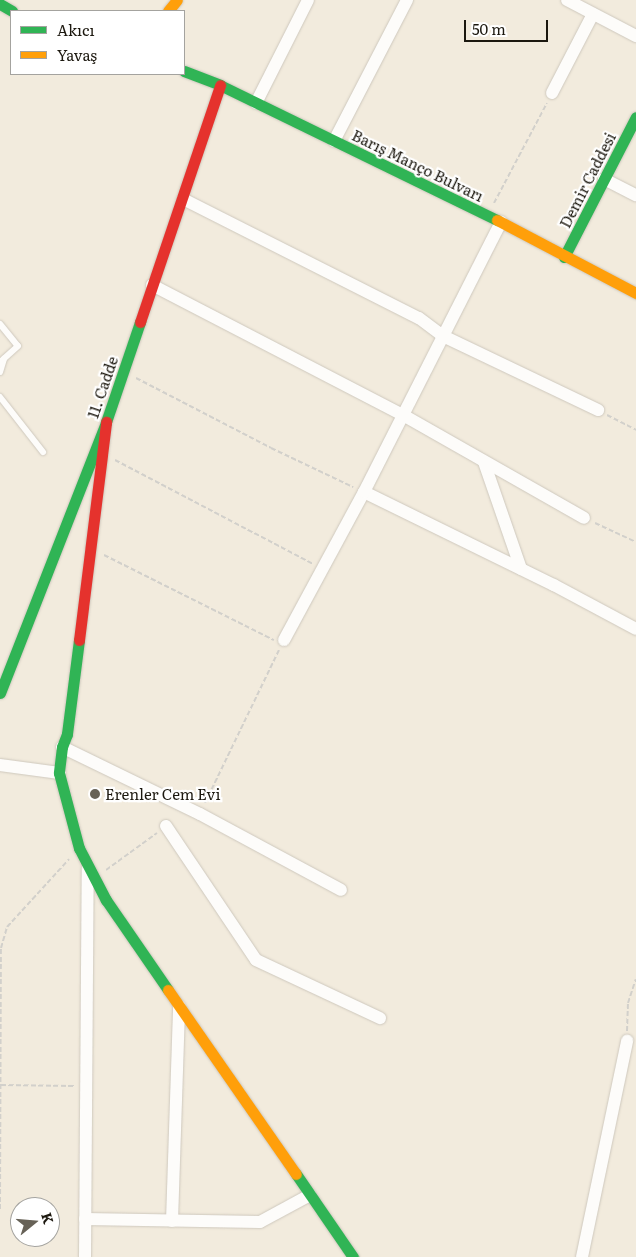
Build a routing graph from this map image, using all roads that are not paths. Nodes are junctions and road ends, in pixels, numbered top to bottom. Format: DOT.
graph roads {
  1 [pos="177,0"];
  2 [pos="308,0"];
  3 [pos="407,0"];
  4 [pos="567,0"];
  5 [pos="169,10"];
  6 [pos="594,14"];
  7 [pos="636,36"];
  8 [pos="185,71"];
  9 [pos="220,85"];
  10 [pos="552,93"];
  11 [pos="256,103"];
  12 [pos="636,117"];
  13 [pos="334,141"];
  14 [pos="604,179"];
  15 [pos="636,195"];
  16 [pos="183,199"];
  17 [pos="501,222"];
  18 [pos="564,256"];
  19 [pos="152,285"];
  20 [pos="636,293"];
  21 [pos="0,324"];
  22 [pos="443,336"];
  23 [pos="2,360"];
  24 [pos="0,372"];
  25 [pos="0,397"];
  26 [pos="598,410"];
  27 [pos="403,416"];
  28 [pos="106,422"];
  29 [pos="43,452"];
  30 [pos="484,462"];
  31 [pos="364,492"];
  32 [pos="584,518"];
  33 [pos="522,570"];
  34 [pos="636,629"];
  35 [pos="284,640"];
  36 [pos="0,693"];
  37 [pos="62,747"];
  38 [pos="0,766"];
  39 [pos="59,773"];
  40 [pos="166,826"];
  41 [pos="91,874"];
  42 [pos="341,890"];
  43 [pos="179,1006"];
  44 [pos="380,1018"];
  45 [pos="627,1041"];
  46 [pos="310,1195"];
  47 [pos="85,1219"];
  48 [pos="172,1221"];
  49 [pos="85,1257"];
  50 [pos="353,1257"];
  51 [pos="582,1257"];
  1 -- 5 [label="street"];
  2 -- 11 [label="street"];
  3 -- 13 [label="street"];
  4 -- 6 [label="street"];
  6 -- 7 [label="street"];
  6 -- 10 [label="street"];
  8 -- 9 [label="street, Barış Manço Bulvarı"];
  9 -- 11 [label="street, Barış Manço Bulvarı"];
  9 -- 16 [label="street, 11. Cadde"];
  11 -- 13 [label="street, Barış Manço Bulvarı"];
  12 -- 14 [label="street, Demir Caddesi"];
  13 -- 17 [label="street, Barış Manço Bulvarı"];
  14 -- 15 [label="street"];
  14 -- 18 [label="street, Demir Caddesi"];
  16 -- 19 [label="street, 11. Cadde"];
  16 -- 22 [label="street"];
  17 -- 18 [label="street, Barış Manço Bulvarı"];
  17 -- 22 [label="street"];
  18 -- 20 [label="street, Barış Manço Bulvarı"];
  19 -- 27 [label="street"];
  19 -- 28 [label="street, 11. Cadde"];
  21 -- 23 [label="lane"];
  22 -- 26 [label="street"];
  22 -- 27 [label="street"];
  23 -- 24 [label="lane"];
  25 -- 29 [label="lane"];
  27 -- 30 [label="street"];
  27 -- 31 [label="street"];
  28 -- 36 [label="street, 11. Cadde"];
  28 -- 37 [label="street"];
  30 -- 32 [label="street"];
  30 -- 33 [label="street"];
  31 -- 33 [label="street"];
  31 -- 35 [label="street"];
  33 -- 34 [label="street"];
  37 -- 39 [label="street"];
  37 -- 42 [label="street"];
  38 -- 39 [label="street"];
  39 -- 41 [label="street"];
  40 -- 44 [label="street"];
  41 -- 43 [label="street"];
  41 -- 47 [label="street"];
  43 -- 46 [label="street"];
  43 -- 48 [label="street"];
  45 -- 51 [label="street"];
  46 -- 48 [label="street"];
  46 -- 50 [label="street"];
  47 -- 48 [label="street"];
  47 -- 49 [label="street"];
}
